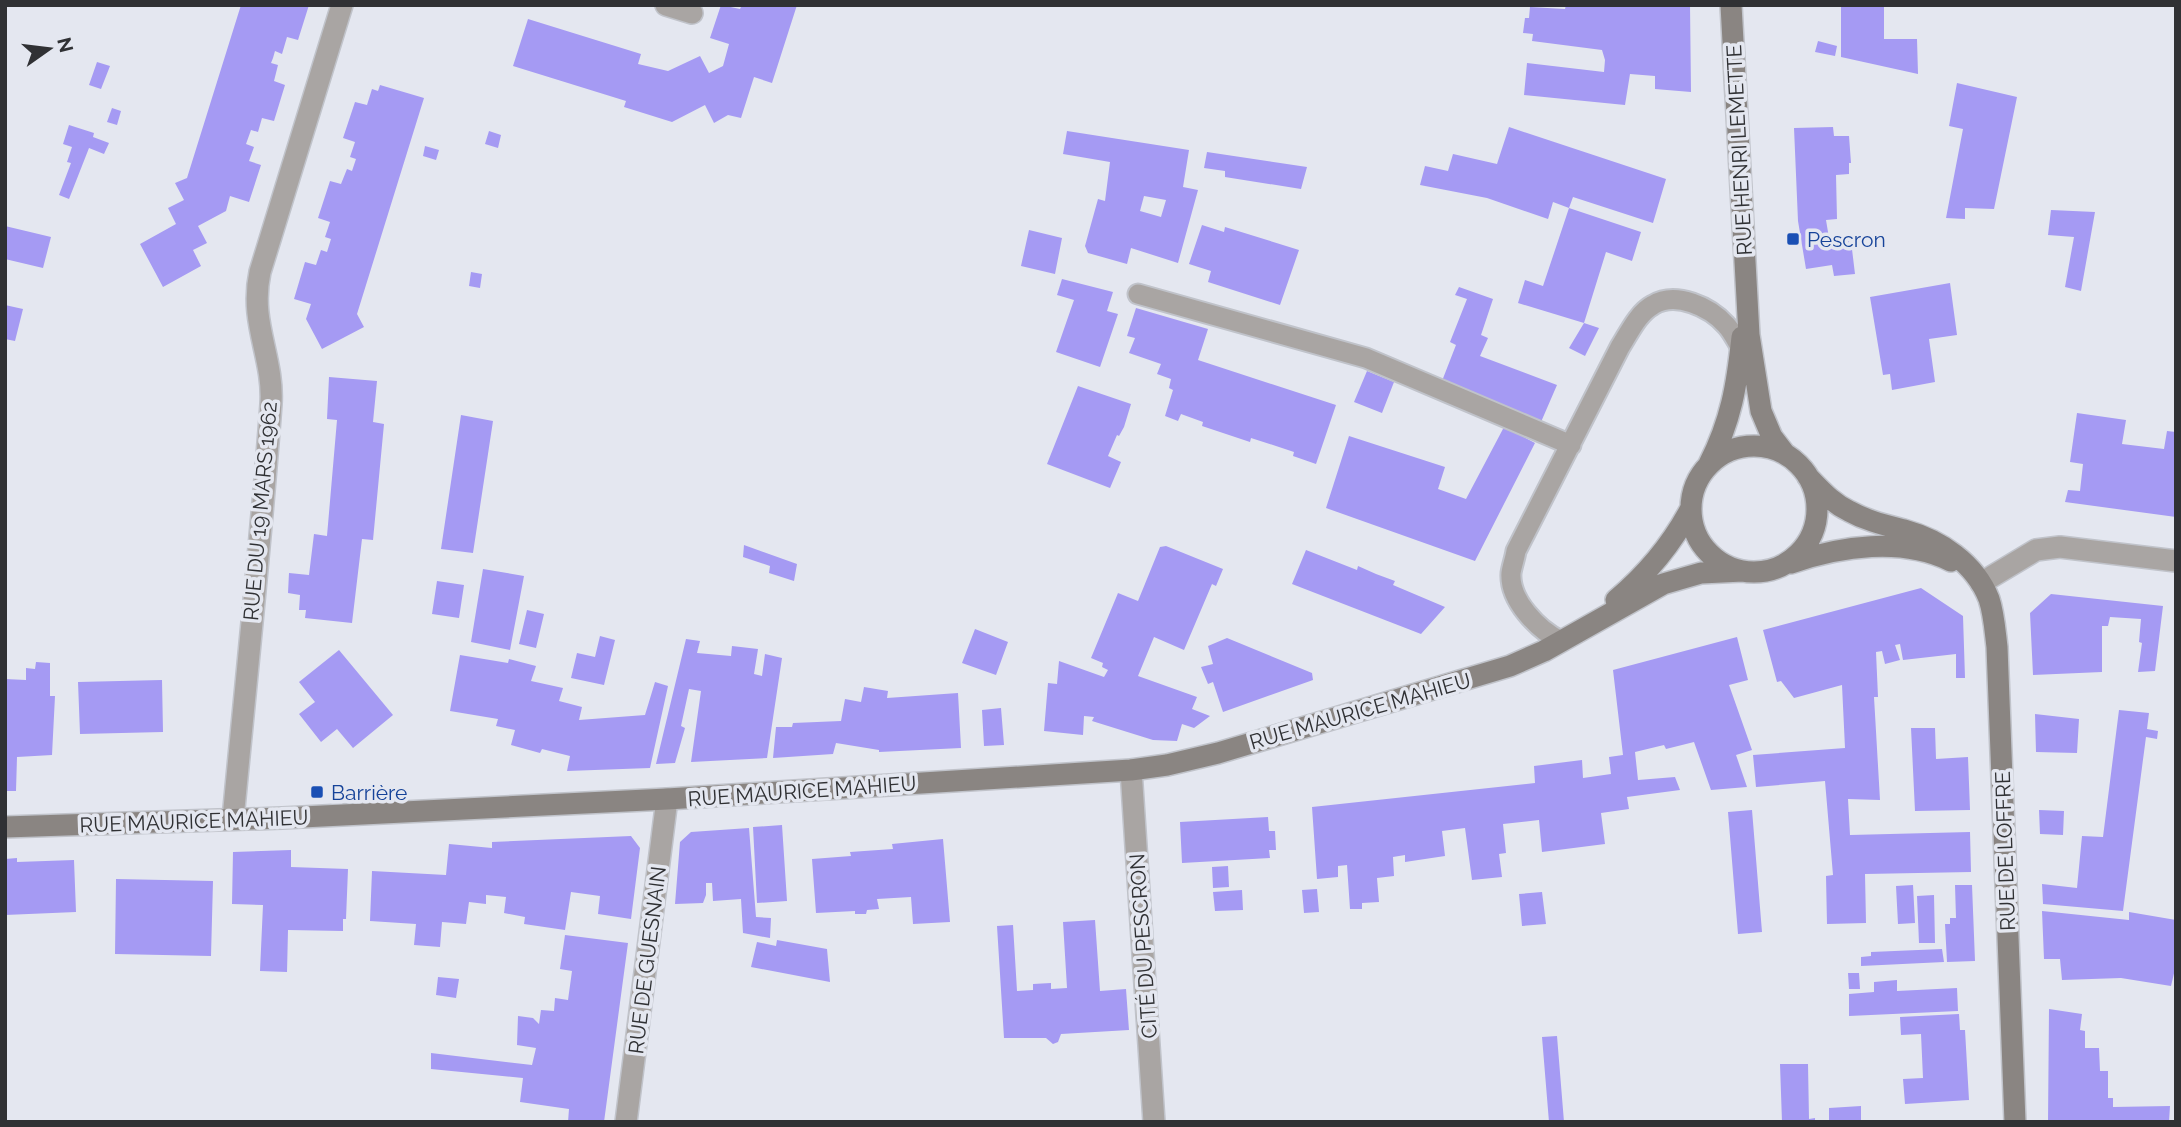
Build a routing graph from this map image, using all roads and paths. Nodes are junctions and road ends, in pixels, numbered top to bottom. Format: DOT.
graph roads {
  1 [pos="342,5"];
  2 [pos="666,5"];
  3 [pos="1731,5"];
  4 [pos="692,13"];
  5 [pos="1138,294"];
  6 [pos="1745,294"];
  7 [pos="1741,348"];
  8 [pos="1571,445"];
  9 [pos="1785,454"];
  10 [pos="1707,466"];
  11 [pos="1808,477"];
  12 [pos="1691,508"];
  13 [pos="2176,561"];
  14 [pos="1780,566"];
  15 [pos="1743,571"];
  16 [pos="1981,583"];
  17 [pos="1568,637"];
  18 [pos="1131,769"];
  19 [pos="667,799"];
  20 [pos="233,819"];
  21 [pos="5,827"];
  22 [pos="626,1122"];
  23 [pos="1154,1122"];
  24 [pos="2015,1122"];
  1 -- 20 [label="street, RUE DU 19 MARS 1962"];
  2 -- 4 [label="street"];
  3 -- 6 [label="street, RUE HENRI LEMETTE"];
  5 -- 8 [label="lane"];
  6 -- 7 [label="street, RUE HENRI LEMETTE"];
  6 -- 9 [label="street, RUE HENRI LEMETTE"];
  7 -- 8 [label="lane"];
  7 -- 10 [label="street, RUE HENRI LEMETTE"];
  8 -- 17 [label="lane"];
  9 -- 10 [label="street"];
  9 -- 11 [label="street"];
  10 -- 12 [label="street"];
  11 -- 14 [label="street"];
  11 -- 16 [label="street, RUE DE LOFFRE"];
  12 -- 15 [label="street"];
  12 -- 17 [label="street, RUE MAURICE MAHIEU"];
  13 -- 16 [label="street"];
  14 -- 15 [label="street"];
  14 -- 16 [label="street"];
  15 -- 17 [label="street, RUE MAURICE MAHIEU"];
  16 -- 24 [label="street, RUE DE LOFFRE"];
  17 -- 18 [label="street, RUE MAURICE MAHIEU"];
  18 -- 19 [label="street, RUE MAURICE MAHIEU"];
  18 -- 23 [label="street, CITÉ DU PESCRON"];
  19 -- 20 [label="street, RUE MAURICE MAHIEU"];
  19 -- 22 [label="street, RUE DE GUESNAIN"];
  20 -- 21 [label="street, RUE MAURICE MAHIEU"];
}
